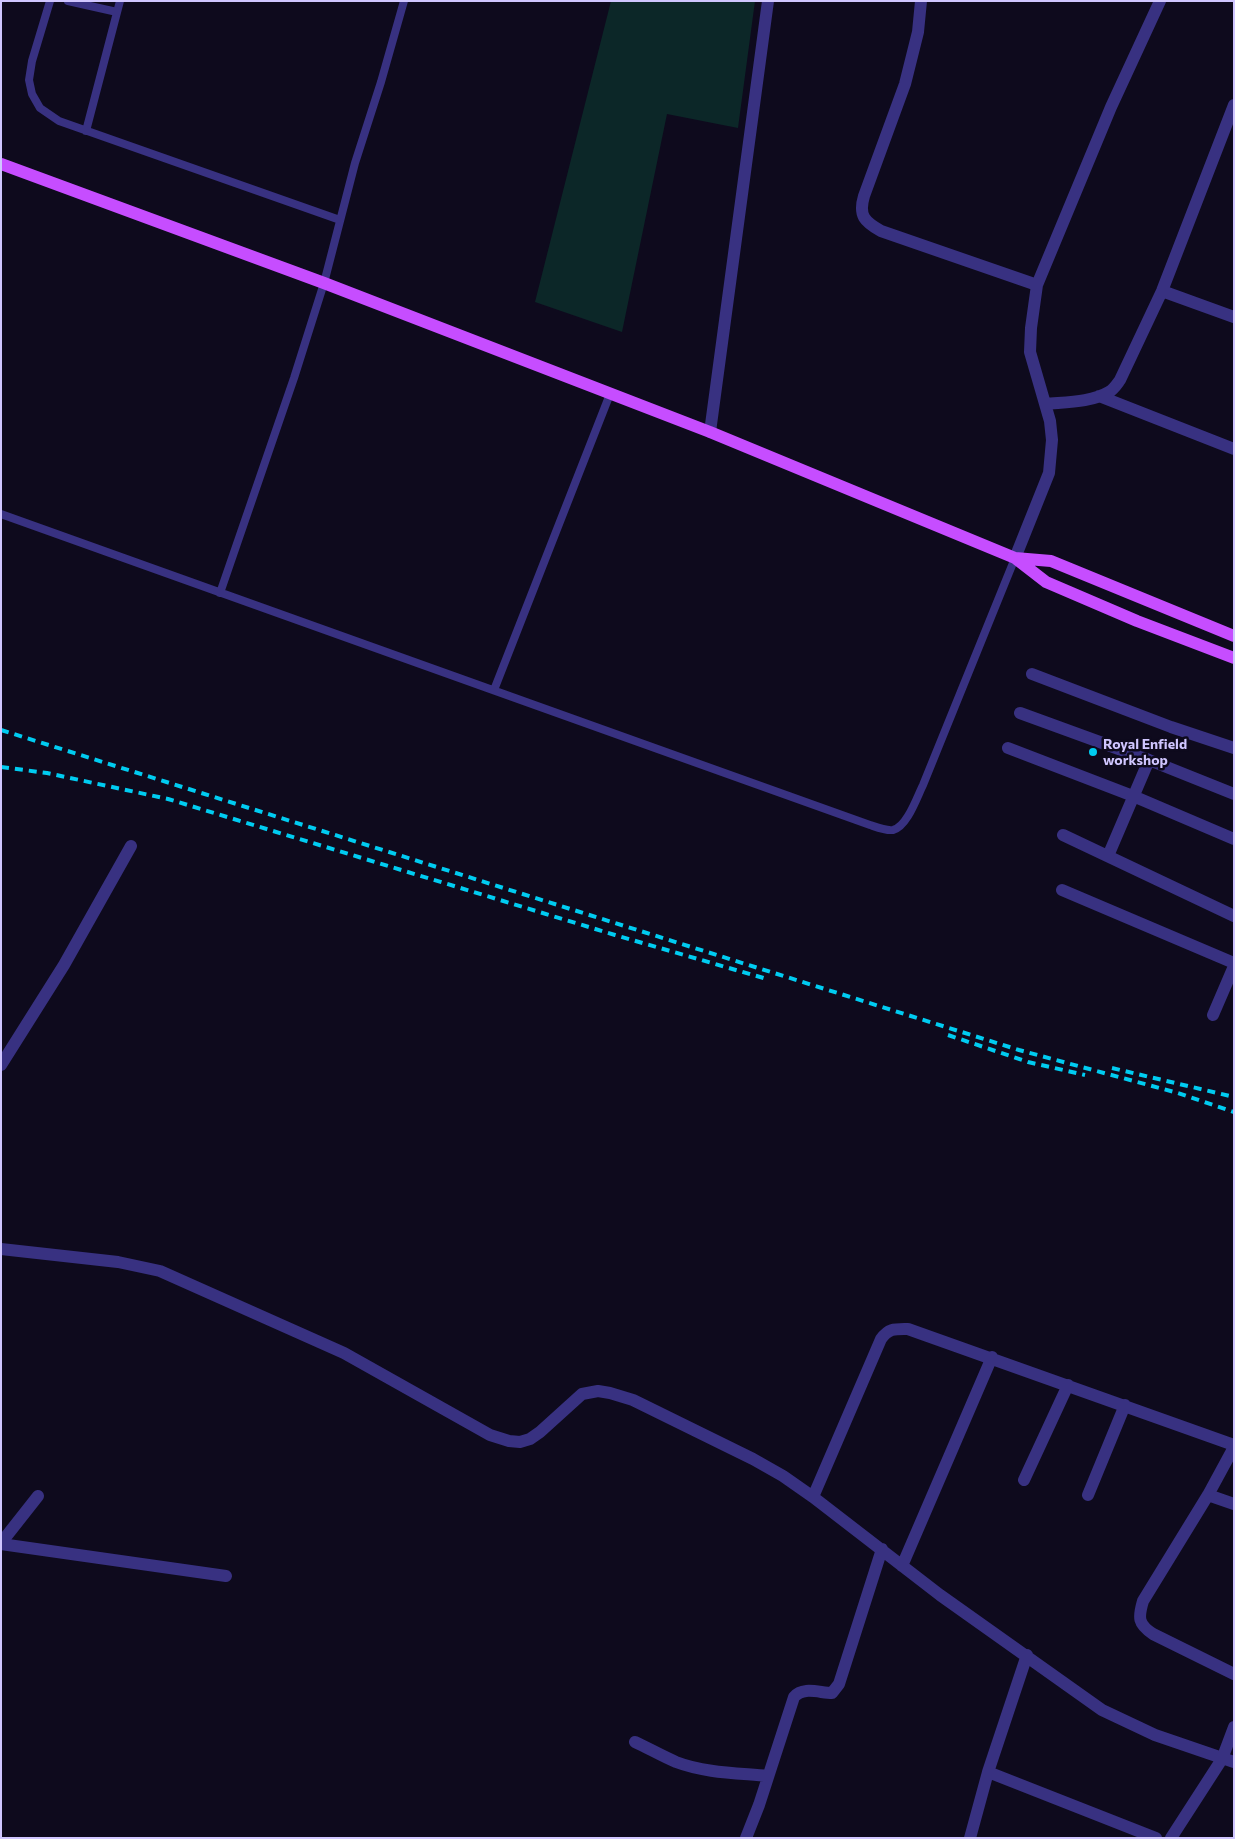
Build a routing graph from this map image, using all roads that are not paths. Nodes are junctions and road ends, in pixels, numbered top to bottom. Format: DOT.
graph roads {
  1 [pos="50,1"];
  2 [pos="68,1"];
  3 [pos="120,1"];
  4 [pos="404,1"];
  5 [pos="768,1"];
  6 [pos="921,1"];
  7 [pos="1160,1"];
  8 [pos="117,12"];
  9 [pos="1234,105"];
  10 [pos="86,131"];
  11 [pos="1,164"];
  12 [pos="340,220"];
  13 [pos="324,283"];
  14 [pos="1037,286"];
  15 [pos="1162,291"];
  16 [pos="1234,317"];
  17 [pos="610,394"];
  18 [pos="1099,396"];
  19 [pos="1046,404"];
  20 [pos="710,432"];
  21 [pos="1234,448"];
  22 [pos="1,514"];
  23 [pos="1015,558"];
  24 [pos="220,593"];
  25 [pos="1234,636"];
  26 [pos="1234,658"];
  27 [pos="1032,674"];
  28 [pos="494,690"];
  29 [pos="1020,713"];
  30 [pos="1008,748"];
  31 [pos="1234,748"];
  32 [pos="1149,760"];
  33 [pos="1234,794"];
  34 [pos="1133,796"];
  35 [pos="1063,835"];
  36 [pos="1234,839"];
  37 [pos="131,846"];
  38 [pos="1108,856"];
  39 [pos="1062,890"];
  40 [pos="1234,916"];
  41 [pos="1234,964"];
  42 [pos="1213,1015"];
  43 [pos="1,1064"];
  44 [pos="1,1249"];
  45 [pos="992,1358"];
  46 [pos="1068,1385"];
  47 [pos="1125,1405"];
  48 [pos="1234,1446"];
  49 [pos="1024,1480"];
  50 [pos="1088,1495"];
  51 [pos="1208,1495"];
  52 [pos="38,1496"];
  53 [pos="814,1496"];
  54 [pos="1234,1504"];
  55 [pos="1,1544"];
  56 [pos="882,1549"];
  57 [pos="902,1566"];
  58 [pos="226,1576"];
  59 [pos="1027,1655"];
  60 [pos="1234,1674"];
  61 [pos="1234,1728"];
  62 [pos="635,1742"];
  63 [pos="1228,1761"];
  64 [pos="988,1772"];
  65 [pos="768,1776"];
  66 [pos="746,1838"];
  67 [pos="970,1838"];
  68 [pos="1156,1838"];
  69 [pos="1171,1838"];
  1 -- 10 [label="lane"];
  2 -- 8 [label="lane"];
  3 -- 8 [label="lane"];
  4 -- 12 [label="lane"];
  5 -- 20 [label="street"];
  6 -- 14 [label="street"];
  7 -- 14 [label="street"];
  8 -- 10 [label="lane"];
  9 -- 15 [label="street"];
  10 -- 12 [label="lane"];
  11 -- 13 [label="main road"];
  12 -- 13 [label="lane"];
  13 -- 17 [label="main road"];
  13 -- 24 [label="lane"];
  14 -- 19 [label="street"];
  15 -- 16 [label="street"];
  15 -- 18 [label="street"];
  17 -- 20 [label="main road"];
  17 -- 28 [label="lane"];
  18 -- 19 [label="street"];
  18 -- 21 [label="street"];
  19 -- 23 [label="street"];
  20 -- 23 [label="main road"];
  22 -- 24 [label="lane"];
  23 -- 25 [label="main road"];
  23 -- 26 [label="main road"];
  23 -- 28 [label="lane"];
  24 -- 28 [label="lane"];
  27 -- 31 [label="street"];
  29 -- 32 [label="street"];
  30 -- 34 [label="street"];
  32 -- 33 [label="street"];
  32 -- 34 [label="street"];
  34 -- 36 [label="street"];
  34 -- 38 [label="street"];
  35 -- 38 [label="street"];
  37 -- 43 [label="street"];
  38 -- 40 [label="street"];
  39 -- 41 [label="street"];
  41 -- 42 [label="street"];
  44 -- 53 [label="street"];
  45 -- 46 [label="street"];
  45 -- 53 [label="street"];
  45 -- 57 [label="street"];
  46 -- 47 [label="street"];
  46 -- 49 [label="street"];
  47 -- 48 [label="street"];
  47 -- 50 [label="street"];
  48 -- 51 [label="street"];
  51 -- 54 [label="street"];
  51 -- 60 [label="street"];
  52 -- 55 [label="street"];
  53 -- 56 [label="street"];
  55 -- 58 [label="street"];
  56 -- 57 [label="street"];
  56 -- 65 [label="street"];
  57 -- 59 [label="street"];
  59 -- 63 [label="street"];
  59 -- 64 [label="street"];
  61 -- 63 [label="street"];
  62 -- 65 [label="street"];
  63 -- 69 [label="street"];
  64 -- 67 [label="street"];
  64 -- 68 [label="street"];
  65 -- 66 [label="street"];
}
